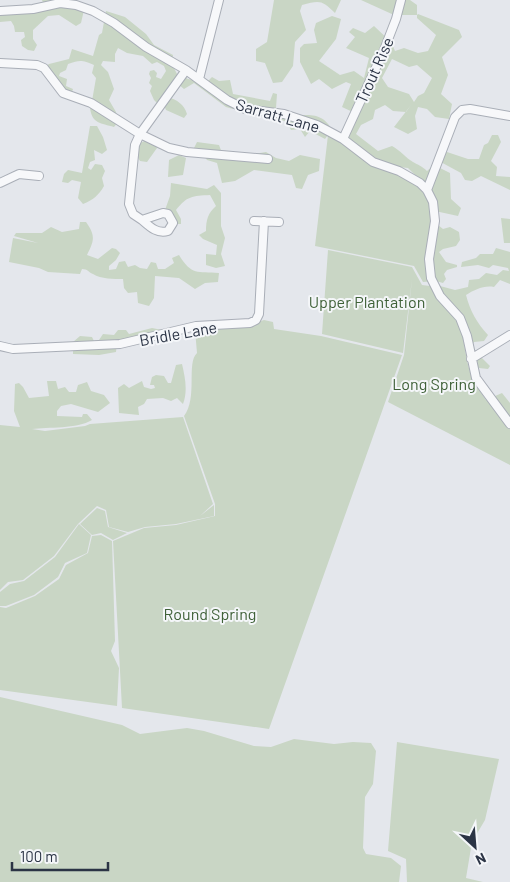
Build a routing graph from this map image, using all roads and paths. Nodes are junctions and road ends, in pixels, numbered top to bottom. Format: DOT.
graph roads {
  1 [pos="219,0"];
  2 [pos="401,0"];
  3 [pos="59,2"];
  4 [pos="0,11"];
  5 [pos="0,63"];
  6 [pos="186,70"];
  7 [pos="199,79"];
  8 [pos="510,116"];
  9 [pos="140,134"];
  10 [pos="343,139"];
  11 [pos="268,159"];
  12 [pos="39,176"];
  13 [pos="0,183"];
  14 [pos="427,190"];
  15 [pos="142,220"];
  16 [pos="254,221"];
  17 [pos="264,221"];
  18 [pos="279,222"];
  19 [pos="510,335"];
  20 [pos="0,346"];
  21 [pos="471,358"];
  22 [pos="510,424"];
  1 -- 7 [label="street"];
  2 -- 10 [label="street, Trout Rise"];
  3 -- 4 [label="street, Sarratt Lane"];
  3 -- 6 [label="street, Sarratt Lane"];
  5 -- 9 [label="street"];
  6 -- 7 [label="street, Sarratt Lane"];
  6 -- 9 [label="street"];
  7 -- 10 [label="street, Sarratt Lane"];
  8 -- 14 [label="street"];
  9 -- 11 [label="street"];
  9 -- 15 [label="street"];
  10 -- 14 [label="street, Sarratt Lane"];
  12 -- 13 [label="street"];
  14 -- 21 [label="street"];
  16 -- 17 [label="street"];
  17 -- 18 [label="street"];
  17 -- 20 [label="street, Bridle Lane"];
  19 -- 21 [label="street"];
  21 -- 22 [label="street"];
}
